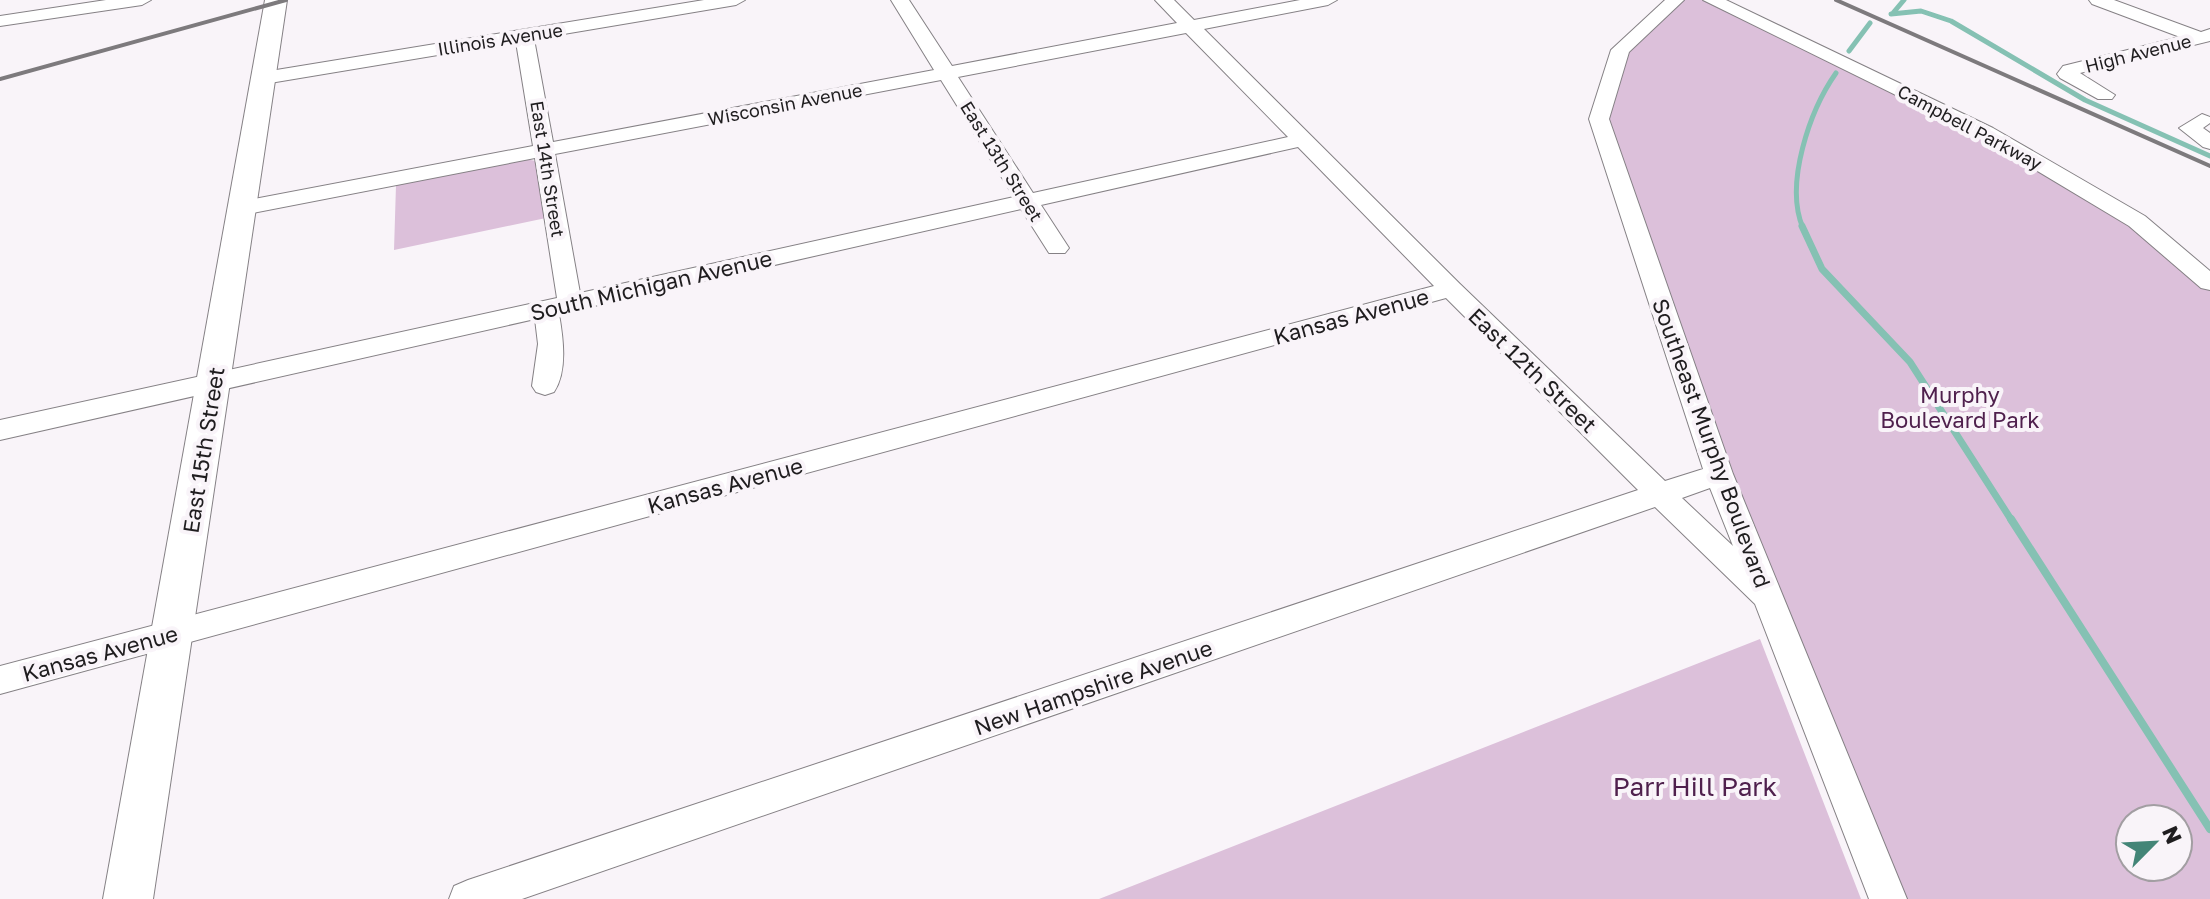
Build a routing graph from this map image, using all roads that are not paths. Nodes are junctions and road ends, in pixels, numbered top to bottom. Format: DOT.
graph roads {
  1 [pos="142,0"];
  2 [pos="276,0"];
  3 [pos="736,0"];
  4 [pos="900,0"];
  5 [pos="1164,0"];
  6 [pos="1328,0"];
  7 [pos="1675,0"];
  8 [pos="1712,0"];
  9 [pos="2098,0"];
  10 [pos="0,21"];
  11 [pos="1190,27"];
  12 [pos="524,35"];
  13 [pos="2204,36"];
  14 [pos="947,73"];
  15 [pos="264,78"];
  16 [pos="2105,95"];
  17 [pos="2202,120"];
  18 [pos="1302,140"];
  19 [pos="2210,143"];
  20 [pos="545,150"];
  21 [pos="1027,201"];
  22 [pos="243,208"];
  23 [pos="1057,248"];
  24 [pos="2210,283"];
  25 [pos="1451,289"];
  26 [pos="558,306"];
  27 [pos="215,383"];
  28 [pos="545,386"];
  29 [pos="0,430"];
  30 [pos="1719,474"];
  31 [pos="1660,494"];
  32 [pos="1770,601"];
  33 [pos="173,634"];
  34 [pos="0,680"];
  35 [pos="128,899"];
  36 [pos="468,899"];
  37 [pos="1888,899"];
  1 -- 10 [label="street"];
  2 -- 15 [label="main road, East 15th Street"];
  3 -- 12 [label="street, Illinois Avenue"];
  4 -- 14 [label="street, East 13th Street"];
  5 -- 11 [label="street, East 12th Street"];
  6 -- 11 [label="street, Wisconsin Avenue"];
  7 -- 30 [label="street, Southeast Murphy Boulevard"];
  8 -- 24 [label="street, Campbell Parkway"];
  9 -- 13 [label="street"];
  11 -- 14 [label="street, Wisconsin Avenue"];
  11 -- 18 [label="street, East 12th Street"];
  12 -- 15 [label="street, Illinois Avenue"];
  12 -- 20 [label="street, East 14th Street"];
  13 -- 16 [label="street, High Avenue"];
  14 -- 20 [label="street, Wisconsin Avenue"];
  14 -- 21 [label="street, East 13th Street"];
  15 -- 22 [label="main road, East 15th Street"];
  17 -- 19 [label="street"];
  18 -- 21 [label="street, South Michigan Avenue"];
  18 -- 25 [label="street, East 12th Street"];
  20 -- 22 [label="street, Wisconsin Avenue"];
  20 -- 26 [label="street, East 14th Street"];
  21 -- 23 [label="street, East 13th Street"];
  21 -- 26 [label="street, South Michigan Avenue"];
  22 -- 27 [label="main road, East 15th Street"];
  25 -- 31 [label="street, East 12th Street"];
  25 -- 33 [label="street, Kansas Avenue"];
  26 -- 27 [label="street, South Michigan Avenue"];
  26 -- 28 [label="street, East 14th Street"];
  27 -- 29 [label="street, South Michigan Avenue"];
  27 -- 33 [label="main road, East 15th Street"];
  30 -- 31 [label="street, New Hampshire Avenue"];
  30 -- 32 [label="street, Southeast Murphy Boulevard"];
  31 -- 32 [label="street, East 12th Street"];
  31 -- 36 [label="street, New Hampshire Avenue"];
  32 -- 37 [label="street, Southeast Murphy Boulevard"];
  33 -- 34 [label="street, Kansas Avenue"];
  33 -- 35 [label="main road, East 15th Street"];
}
